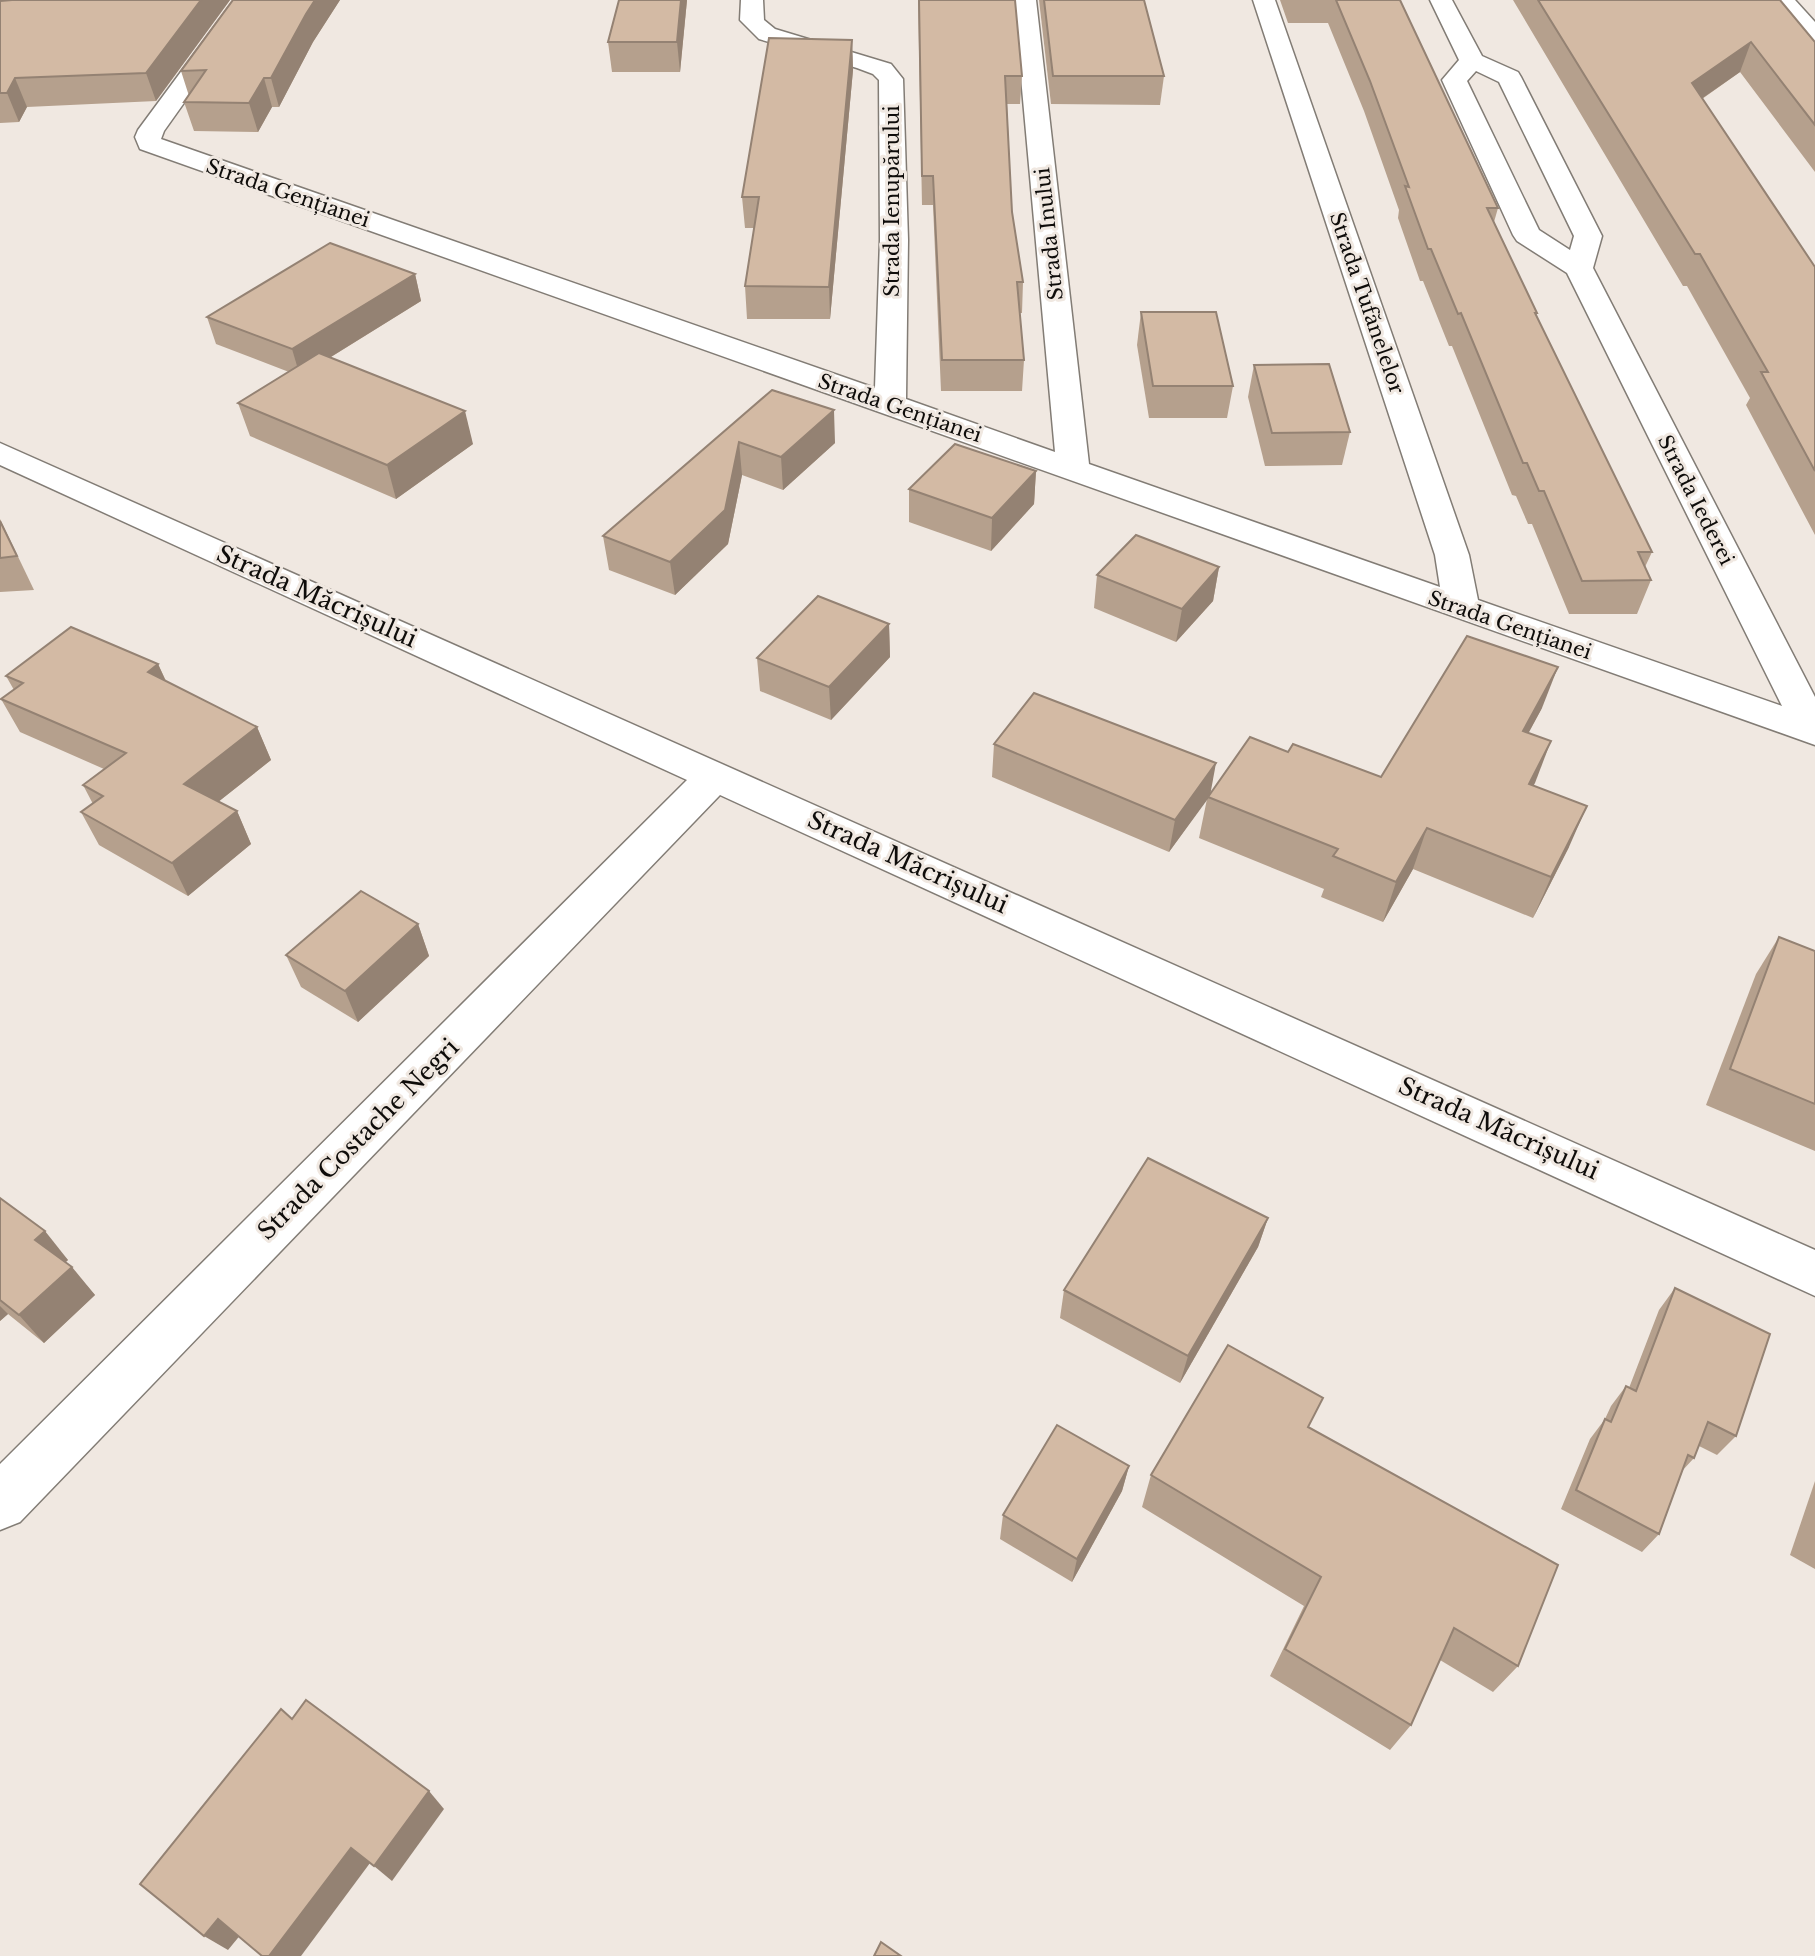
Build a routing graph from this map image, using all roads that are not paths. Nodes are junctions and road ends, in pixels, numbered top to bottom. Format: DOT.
graph roads {
  1 [pos="246,0"];
  2 [pos="752,0"];
  3 [pos="1025,0"];
  4 [pos="1264,0"];
  5 [pos="1441,0"];
  6 [pos="1783,0"];
  7 [pos="1815,37"];
  8 [pos="1472,61"];
  9 [pos="1579,268"];
  10 [pos="890,404"];
  11 [pos="0,453"];
  12 [pos="1073,467"];
  13 [pos="1462,608"];
  14 [pos="1814,732"];
  15 [pos="716,775"];
  16 [pos="1815,1274"];
  17 [pos="0,1503"];
  1 -- 10 [label="street, Strada Gențianei"];
  2 -- 10 [label="street, Strada Ienupărului"];
  3 -- 12 [label="street, Strada Inului"];
  4 -- 13 [label="street, Strada Tufănelelor"];
  5 -- 8 [label="street"];
  6 -- 7 [label="street"];
  8 -- 9 [label="street"];
  8 -- 9 [label="street"];
  9 -- 14 [label="street, Strada Iederei"];
  10 -- 12 [label="street, Strada Gențianei"];
  11 -- 15 [label="street, Strada Măcrișului"];
  12 -- 13 [label="street, Strada Gențianei"];
  13 -- 14 [label="street, Strada Gențianei"];
  15 -- 16 [label="street, Strada Măcrișului"];
  15 -- 17 [label="street, Strada Costache Negri"];
}
